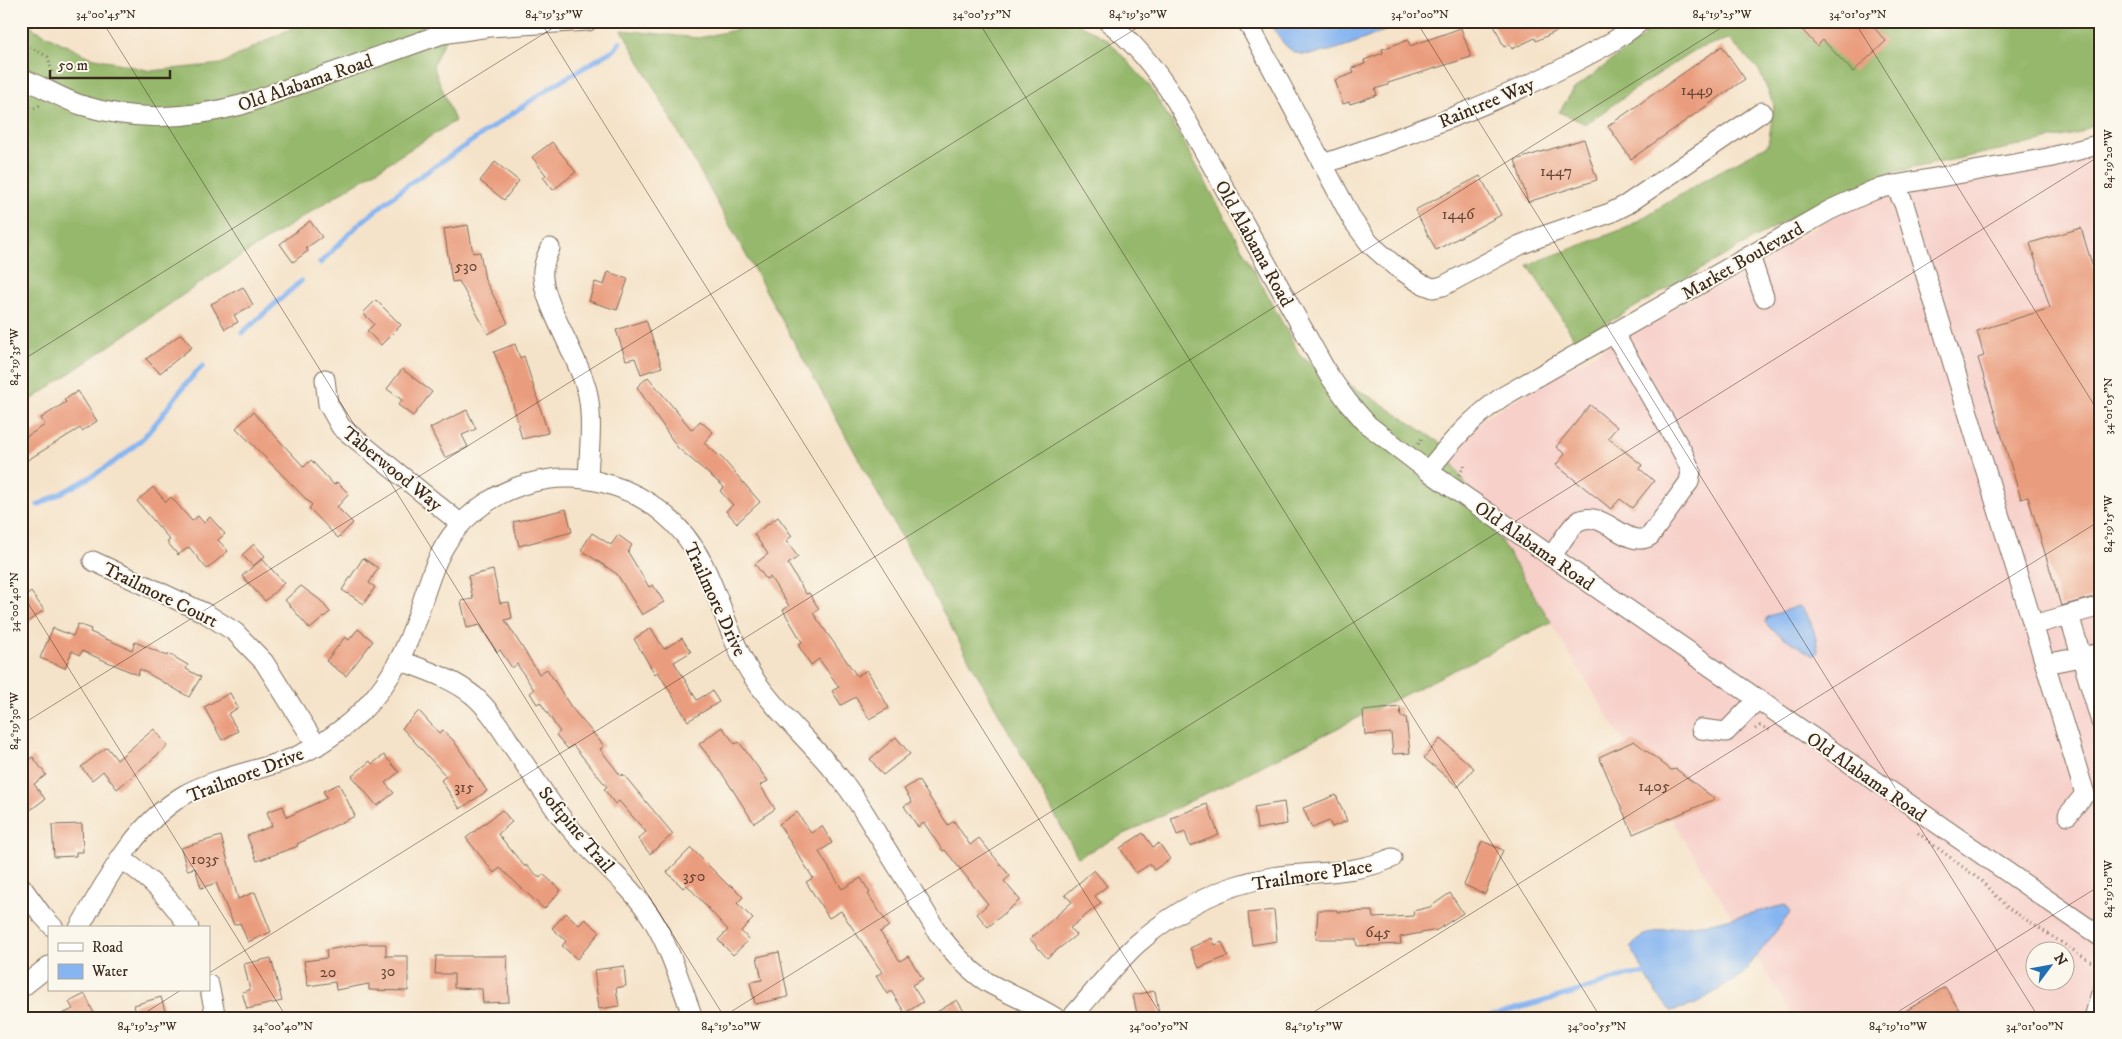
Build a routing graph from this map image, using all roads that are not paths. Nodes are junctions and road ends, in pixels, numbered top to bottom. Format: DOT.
graph roads {
  1 [pos="588,21"];
  2 [pos="1107,21"];
  3 [pos="1247,21"];
  4 [pos="1640,21"];
  5 [pos="22,78"];
  6 [pos="1762,112"];
  7 [pos="2101,144"];
  8 [pos="1323,164"];
  9 [pos="1895,184"];
  10 [pos="550,248"];
  11 [pos="1750,256"];
  12 [pos="1764,297"];
  13 [pos="1614,333"];
  14 [pos="326,379"];
  15 [pos="1428,470"];
  16 [pos="588,479"];
  17 [pos="461,524"];
  18 [pos="1551,557"];
  19 [pos="93,561"];
  20 [pos="2101,606"];
  21 [pos="2069,615"];
  22 [pos="2033,625"];
  23 [pos="2101,653"];
  24 [pos="2081,657"];
  25 [pos="399,660"];
  26 [pos="2045,664"];
  27 [pos="1757,700"];
  28 [pos="2099,713"];
  29 [pos="1701,729"];
  30 [pos="317,746"];
  31 [pos="2093,797"];
  32 [pos="2068,815"];
  33 [pos="120,858"];
  34 [pos="1392,858"];
  35 [pos="21,886"];
  36 [pos="52,926"];
  37 [pos="80,926"];
  38 [pos="189,926"];
  39 [pos="2101,937"];
  40 [pos="48,967"];
  41 [pos="21,988"];
  42 [pos="210,990"];
  43 [pos="2101,993"];
  44 [pos="692,1015"];
  45 [pos="216,1018"];
  46 [pos="1056,1018"];
  47 [pos="1071,1018"];
  48 [pos="2094,1018"];
  1 -- 5 [label="street, Old Alabama Road"];
  2 -- 15 [label="street, Old Alabama Road"];
  3 -- 8 [label="street"];
  4 -- 8 [label="street, Raintree Way"];
  6 -- 8 [label="street"];
  7 -- 9 [label="street, Market Boulevard"];
  9 -- 11 [label="street, Market Boulevard"];
  9 -- 22 [label="street"];
  10 -- 16 [label="street"];
  11 -- 12 [label="street"];
  11 -- 13 [label="street, Market Boulevard"];
  13 -- 15 [label="street, Market Boulevard"];
  13 -- 18 [label="street"];
  14 -- 17 [label="street, Taberwood Way"];
  15 -- 18 [label="street, Old Alabama Road"];
  16 -- 17 [label="street, Trailmore Drive"];
  16 -- 46 [label="street, Trailmore Drive"];
  17 -- 25 [label="street, Trailmore Drive"];
  18 -- 27 [label="street, Old Alabama Road"];
  19 -- 30 [label="street, Trailmore Court"];
  20 -- 21 [label="street"];
  21 -- 22 [label="street"];
  21 -- 24 [label="street"];
  22 -- 26 [label="street"];
  23 -- 24 [label="street"];
  24 -- 26 [label="street"];
  24 -- 28 [label="street"];
  25 -- 30 [label="street, Trailmore Drive"];
  25 -- 44 [label="street, Softpine Trail"];
  26 -- 31 [label="street"];
  27 -- 29 [label="street"];
  27 -- 39 [label="street, Old Alabama Road"];
  30 -- 33 [label="street, Trailmore Drive"];
  31 -- 32 [label="street"];
  33 -- 37 [label="street, Trailmore Drive"];
  33 -- 38 [label="street"];
  34 -- 47 [label="street, Trailmore Place"];
  35 -- 36 [label="street"];
  40 -- 41 [label="street"];
  42 -- 45 [label="street"];
  43 -- 48 [label="street"];
}
